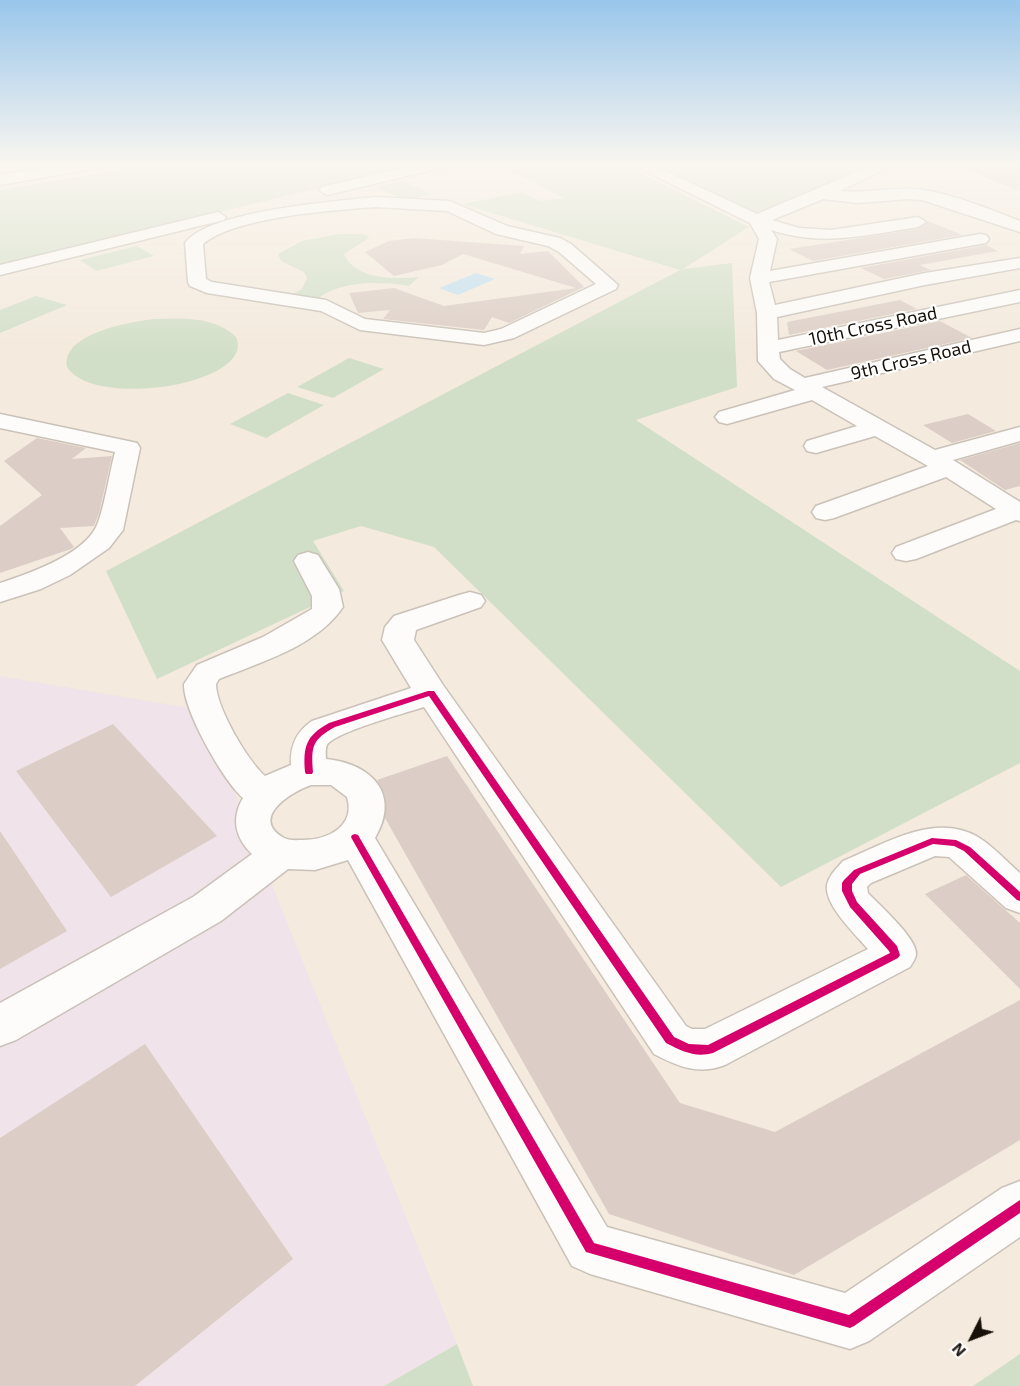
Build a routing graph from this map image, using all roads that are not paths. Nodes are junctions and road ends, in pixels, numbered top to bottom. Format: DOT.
graph roads {
  1 [pos="197,227"];
  2 [pos="223,227"];
  3 [pos="495,227"];
  4 [pos="760,227"];
  5 [pos="778,227"];
  6 [pos="846,227"];
  7 [pos="886,227"];
  8 [pos="856,231"];
  9 [pos="980,239"];
  10 [pos="903,253"];
  11 [pos="1020,262"];
  12 [pos="0,270"];
  13 [pos="759,278"];
  14 [pos="1020,296"];
  15 [pos="768,313"];
  16 [pos="1020,335"];
  17 [pos="769,348"];
  18 [pos="808,389"];
  19 [pos="727,417"];
  20 [pos="0,421"];
  21 [pos="878,427"];
  22 [pos="1020,434"];
  23 [pos="816,446"];
  24 [pos="940,463"];
  25 [pos="1014,505"];
  26 [pos="825,512"];
  27 [pos="906,553"];
  28 [pos="308,561"];
  29 [pos="0,593"];
  30 [pos="470,601"];
  31 [pos="431,693"];
  32 [pos="309,772"];
  33 [pos="263,795"];
  34 [pos="356,837"];
  35 [pos="282,854"];
  36 [pos="1020,897"];
  37 [pos="0,1026"];
  38 [pos="1020,1206"];
  1 -- 12 [label="street"];
  2 -- 3 [label="street"];
  4 -- 13 [label="street"];
  5 -- 8 [label="street"];
  6 -- 8 [label="street"];
  7 -- 8 [label="street"];
  8 -- 10 [label="street"];
  9 -- 10 [label="street"];
  10 -- 13 [label="street"];
  11 -- 15 [label="street"];
  13 -- 15 [label="street"];
  14 -- 17 [label="street, 10th Cross Road"];
  15 -- 17 [label="street"];
  16 -- 18 [label="street, 9th Cross Road"];
  17 -- 18 [label="street"];
  18 -- 19 [label="street, 9th Cross Road"];
  18 -- 21 [label="street"];
  20 -- 29 [label="street"];
  21 -- 23 [label="street"];
  21 -- 24 [label="street"];
  22 -- 24 [label="street"];
  24 -- 25 [label="street"];
  24 -- 26 [label="street"];
  25 -- 27 [label="street"];
  28 -- 33 [label="street"];
  30 -- 31 [label="street"];
  31 -- 32 [label="street"];
  31 -- 36 [label="street"];
  32 -- 33 [label="street"];
  32 -- 34 [label="street"];
  33 -- 35 [label="street"];
  34 -- 35 [label="street"];
  34 -- 38 [label="street"];
  35 -- 37 [label="street"];
}
